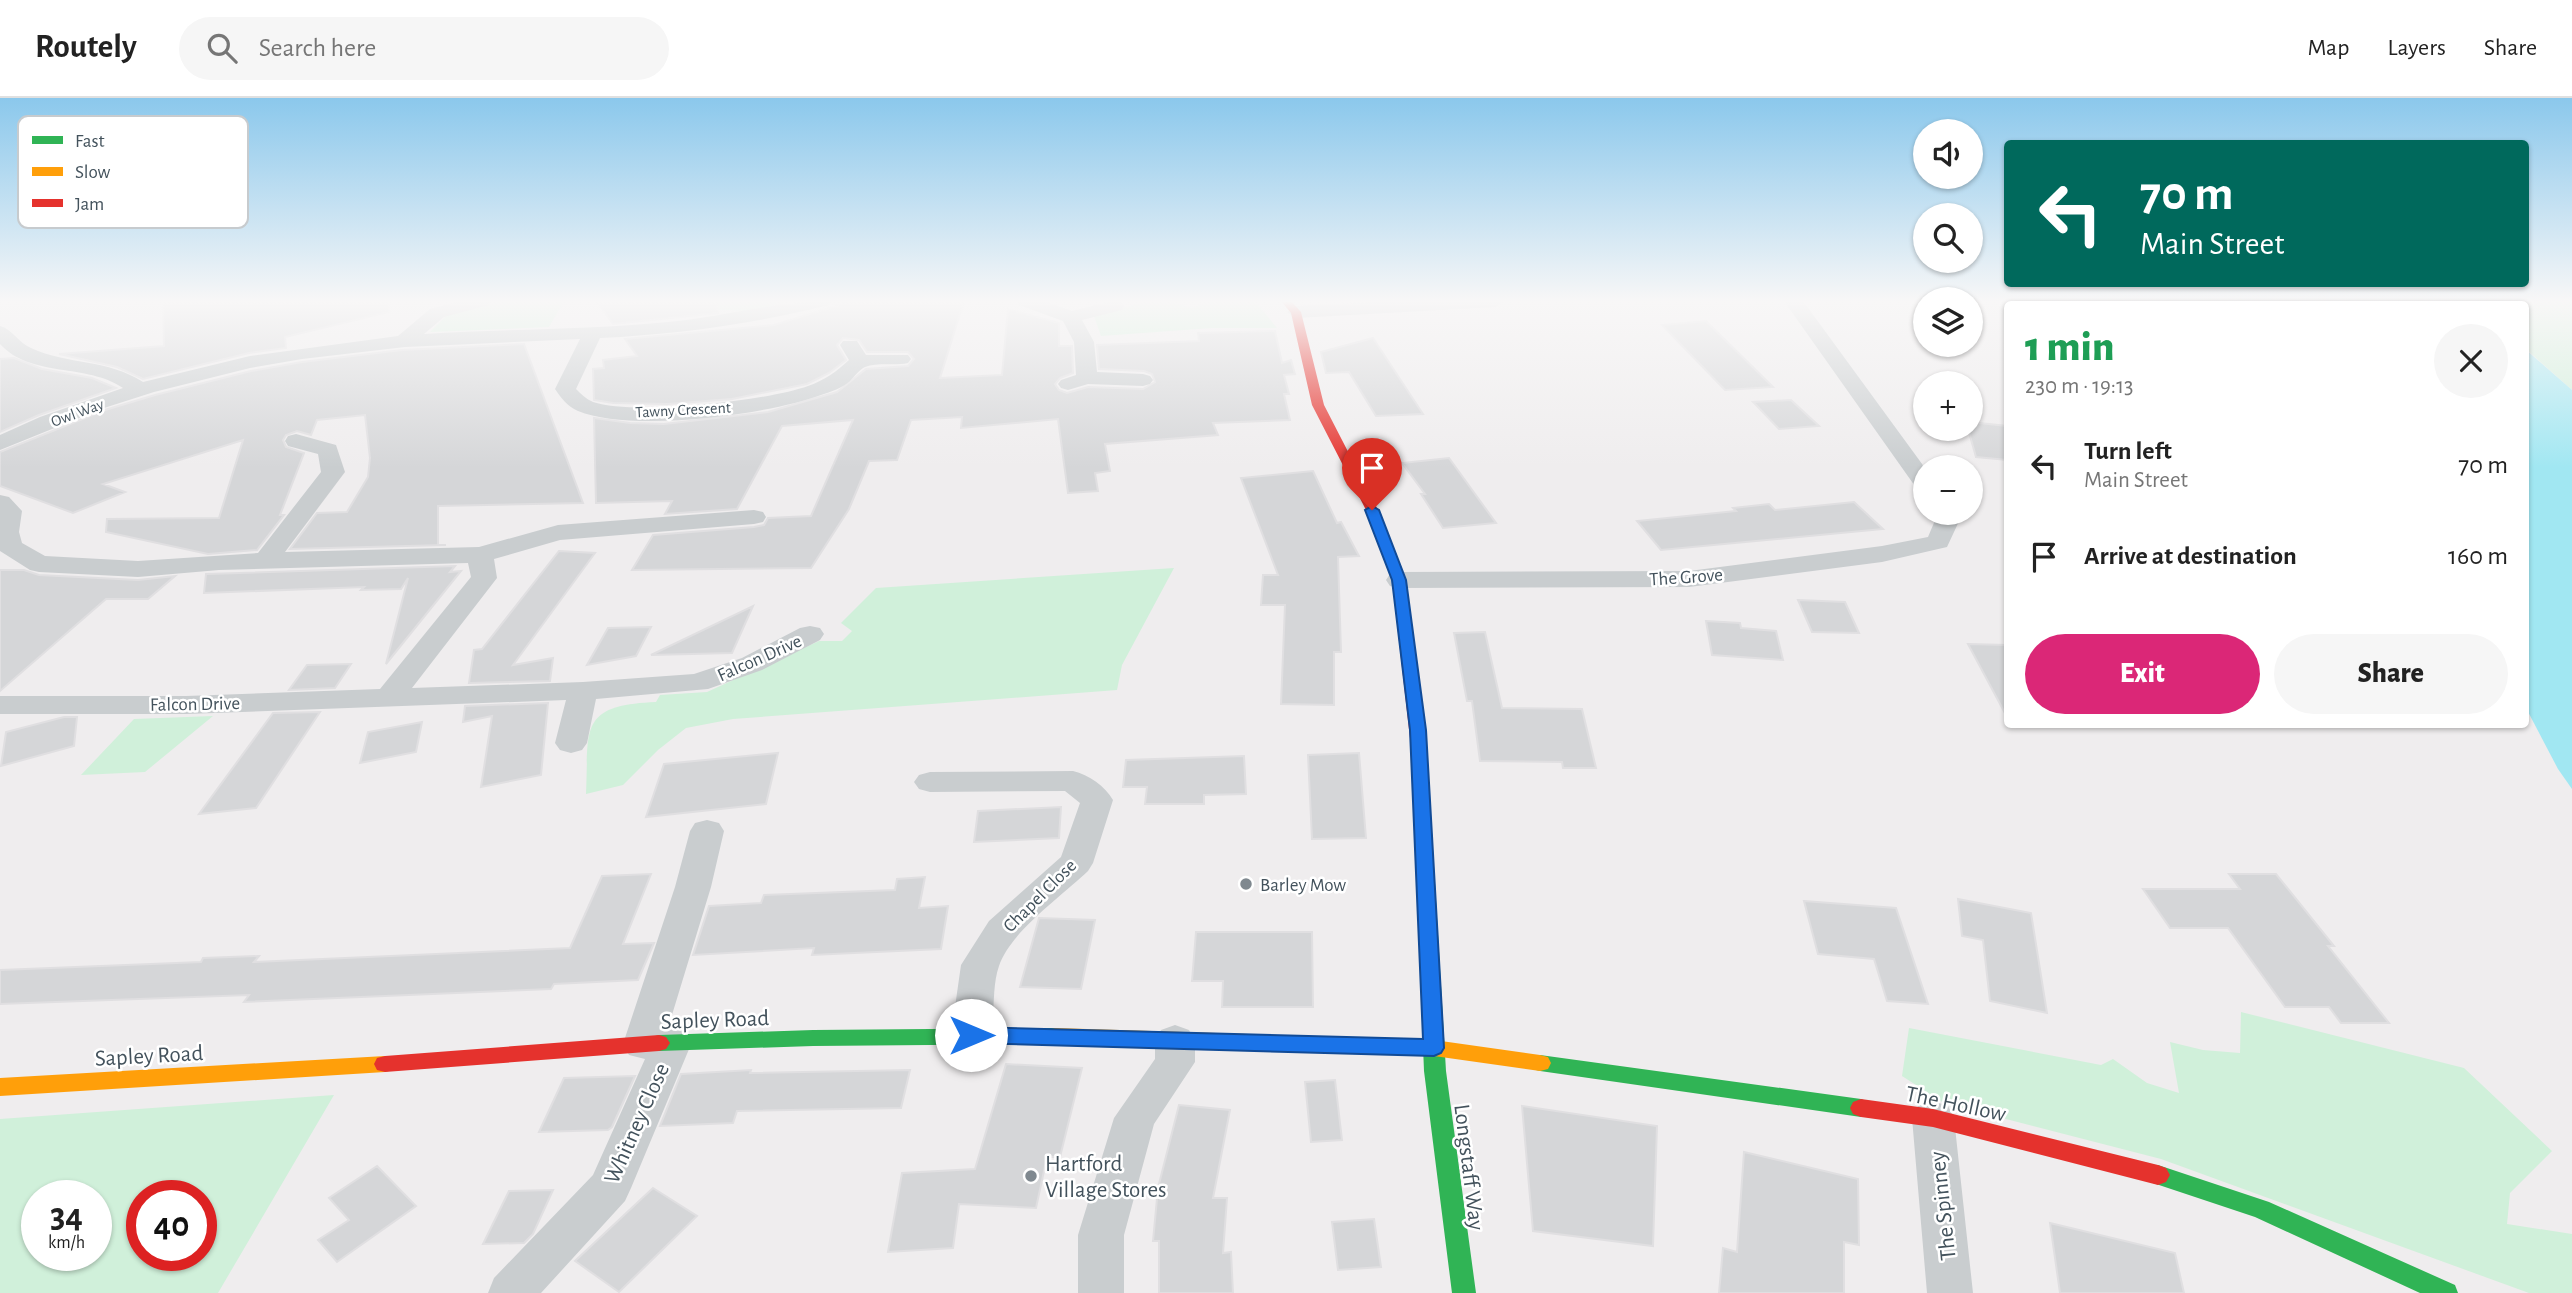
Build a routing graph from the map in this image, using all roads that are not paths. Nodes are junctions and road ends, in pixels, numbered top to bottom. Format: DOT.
graph roads {
  1 [pos="42,357"];
  2 [pos="283,357"];
  3 [pos="581,357"];
  4 [pos="853,357"];
  5 [pos="884,357"];
  6 [pos="1081,357"];
  7 [pos="1305,357"];
  8 [pos="1833,357"];
  9 [pos="901,359"];
  10 [pos="1143,380"];
  11 [pos="141,390"];
  12 [pos="296,441"];
  13 [pos="0,443"];
  14 [pos="1913,467"];
  15 [pos="0,502"];
  16 [pos="754,518"];
  17 [pos="1945,525"];
  18 [pos="480,555"];
  19 [pos="265,561"];
  20 [pos="1399,580"];
  21 [pos="810,634"];
  22 [pos="583,691"];
  23 [pos="390,696"];
  24 [pos="0,705"];
  25 [pos="571,743"];
  26 [pos="930,782"];
  27 [pos="707,831"];
  28 [pos="971,1035"];
  29 [pos="1175,1041"];
  30 [pos="658,1043"];
  31 [pos="1434,1048"];
  32 [pos="0,1087"];
  33 [pos="1933,1118"];
  34 [pos="511,1293"];
  35 [pos="1101,1293"];
  36 [pos="1464,1293"];
  37 [pos="1950,1293"];
  38 [pos="2446,1293"];
  1 -- 11 [label="street"];
  2 -- 11 [label="street, Owl Way"];
  3 -- 4 [label="street, Tawny Crescent"];
  5 -- 9 [label="street, Tawny Crescent"];
  6 -- 10 [label="street"];
  7 -- 20 [label="street, Longstaff Way"];
  8 -- 14 [label="street"];
  11 -- 13 [label="street, Owl Way"];
  12 -- 19 [label="street"];
  15 -- 19 [label="street"];
  16 -- 18 [label="street"];
  17 -- 20 [label="street, The Grove"];
  18 -- 19 [label="street"];
  18 -- 23 [label="street"];
  20 -- 31 [label="street, Longstaff Way"];
  21 -- 22 [label="street, Falcon Drive"];
  22 -- 23 [label="street, Falcon Drive"];
  22 -- 25 [label="street"];
  23 -- 24 [label="street, Falcon Drive"];
  26 -- 28 [label="street, Chapel Close"];
  27 -- 30 [label="street, Whitney Close"];
  28 -- 29 [label="street, Sapley Road"];
  28 -- 30 [label="street, Sapley Road"];
  29 -- 31 [label="street, Sapley Road"];
  29 -- 35 [label="street"];
  30 -- 32 [label="street, Sapley Road"];
  30 -- 34 [label="street, Whitney Close"];
  31 -- 33 [label="street, The Hollow"];
  31 -- 36 [label="street, Longstaff Way"];
  33 -- 37 [label="street, The Spinney"];
  33 -- 38 [label="street, The Hollow"];
}
